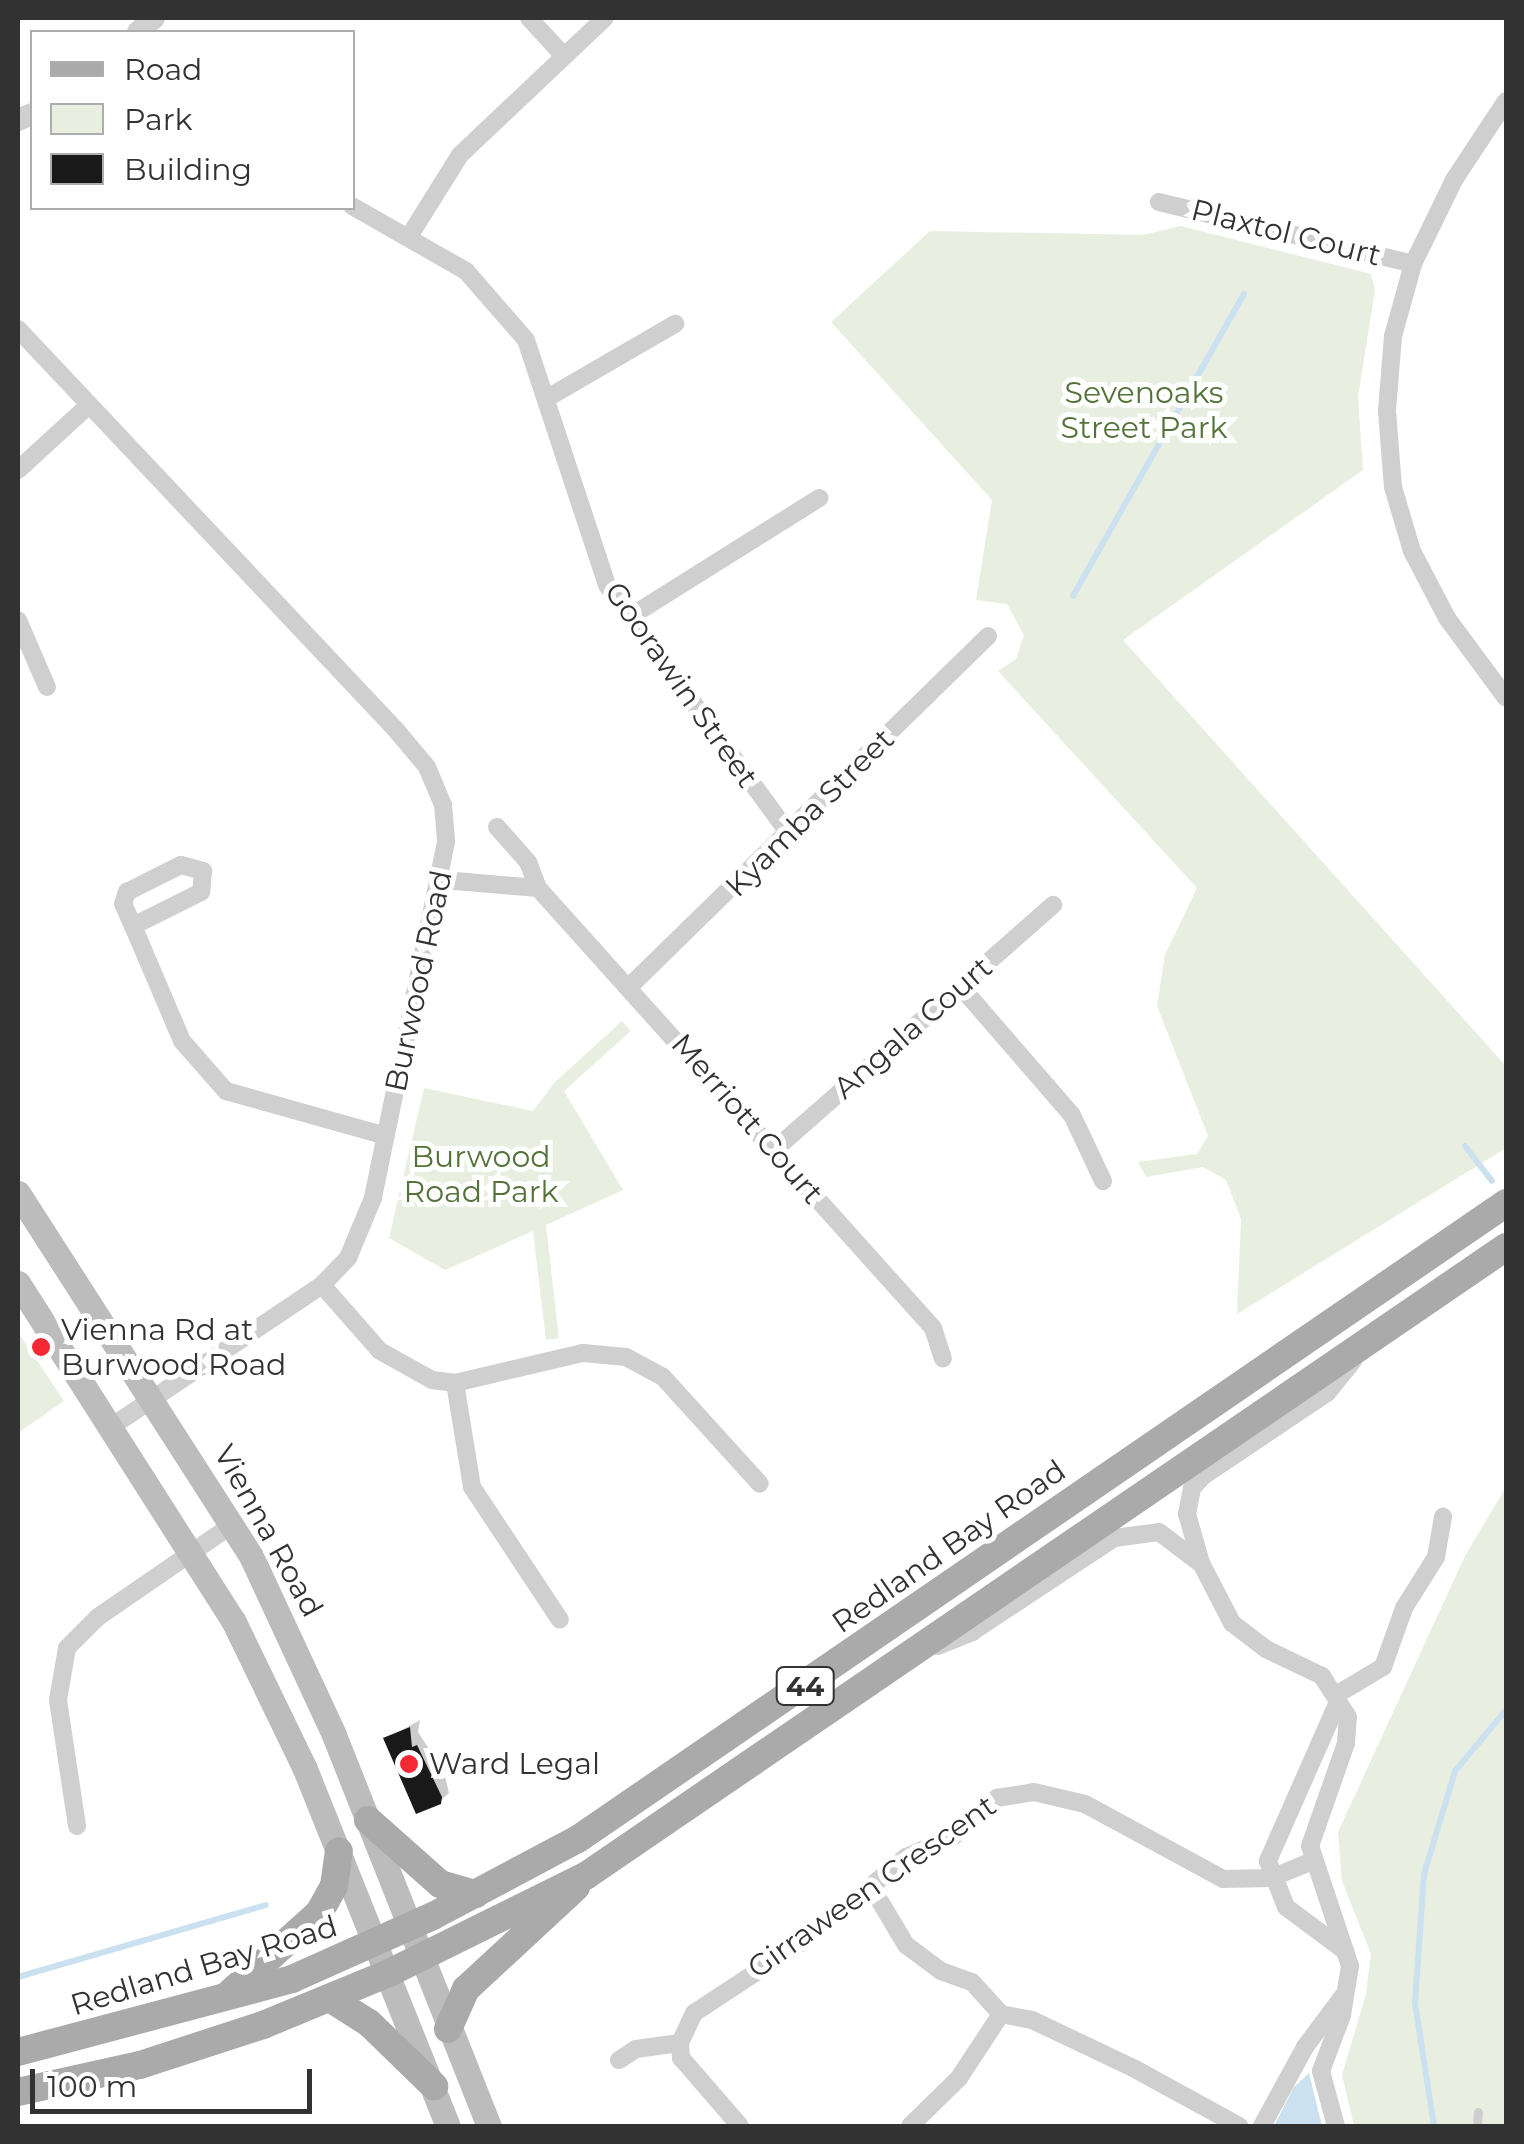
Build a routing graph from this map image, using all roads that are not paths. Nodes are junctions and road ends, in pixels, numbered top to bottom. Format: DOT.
graph roads {
  1 [pos="528,18"];
  2 [pos="605,18"];
  3 [pos="563,55"];
  4 [pos="1506,101"];
  5 [pos="1159,202"];
  6 [pos="355,207"];
  7 [pos="410,234"];
  8 [pos="1412,264"];
  9 [pos="675,324"];
  10 [pos="18,329"];
  11 [pos="549,397"];
  12 [pos="89,405"];
  13 [pos="18,470"];
  14 [pos="819,498"];
  15 [pos="628,618"];
  16 [pos="18,620"];
  17 [pos="988,636"];
  18 [pos="47,687"];
  19 [pos="1506,698"];
  20 [pos="496,827"];
  21 [pos="790,835"];
  22 [pos="444,880"];
  23 [pos="538,888"];
  24 [pos="1053,905"];
  25 [pos="134,926"];
  26 [pos="629,987"];
  27 [pos="960,987"];
  28 [pos="386,1136"];
  29 [pos="773,1151"];
  30 [pos="1103,1180"];
  31 [pos="18,1193"];
  32 [pos="1506,1203"];
  33 [pos="1506,1247"];
  34 [pos="18,1282"];
  35 [pos="322,1285"];
  36 [pos="1373,1338"];
  37 [pos="943,1358"];
  38 [pos="455,1383"];
  39 [pos="153,1399"];
  40 [pos="111,1427"];
  41 [pos="760,1484"];
  42 [pos="1443,1517"];
  43 [pos="232,1525"];
  44 [pos="192,1552"];
  45 [pos="1200,1563"];
  46 [pos="560,1620"];
  47 [pos="901,1660"];
  48 [pos="1337,1698"];
  49 [pos="368,1820"];
  50 [pos="77,1826"];
  51 [pos="339,1851"];
  52 [pos="1310,1862"];
  53 [pos="587,1874"];
  54 [pos="1271,1878"];
  55 [pos="872,1888"];
  56 [pos="476,1894"];
  57 [pos="408,1928"];
  58 [pos="377,1944"];
  59 [pos="1348,1954"];
  60 [pos="420,1958"];
  61 [pos="389,1973"];
  62 [pos="1344,1996"];
  63 [pos="331,1999"];
  64 [pos="221,2000"];
  65 [pos="1001,2014"];
  66 [pos="448,2029"];
  67 [pos="680,2043"];
  68 [pos="18,2052"];
  69 [pos="619,2060"];
  70 [pos="434,2086"];
  71 [pos="18,2092"];
  72 [pos="1478,2112"];
  73 [pos="1264,2120"];
  74 [pos="1238,2125"];
  75 [pos="448,2126"];
  76 [pos="488,2126"];
  77 [pos="740,2126"];
  78 [pos="910,2126"];
  79 [pos="1336,2126"];
  80 [pos="1477,2126"];
  1 -- 3 [label="street"];
  2 -- 3 [label="street"];
  3 -- 7 [label="street"];
  4 -- 8 [label="street"];
  5 -- 8 [label="street, Plaxtol Court"];
  6 -- 7 [label="street, Goorawin Street"];
  7 -- 11 [label="street, Goorawin Street"];
  8 -- 19 [label="street"];
  9 -- 11 [label="street"];
  10 -- 12 [label="street, Burwood Road"];
  11 -- 15 [label="street, Goorawin Street"];
  12 -- 13 [label="street"];
  12 -- 22 [label="street, Burwood Road"];
  14 -- 15 [label="street"];
  15 -- 21 [label="street, Goorawin Street"];
  16 -- 18 [label="street"];
  17 -- 21 [label="street, Kyamba Street"];
  20 -- 23 [label="street, Merriott Court"];
  21 -- 26 [label="street, Kyamba Street"];
  22 -- 23 [label="street"];
  22 -- 28 [label="street, Burwood Road"];
  23 -- 26 [label="street, Merriott Court"];
  24 -- 27 [label="street, Angala Court"];
  25 -- 25 [label="street"];
  25 -- 28 [label="street"];
  26 -- 29 [label="street, Merriott Court"];
  27 -- 29 [label="street, Angala Court"];
  27 -- 30 [label="street"];
  28 -- 35 [label="street, Burwood Road"];
  29 -- 37 [label="street, Merriott Court"];
  31 -- 39 [label="main road, Vienna Road"];
  32 -- 56 [label="main road, Redland Bay Road / 44"];
  33 -- 36 [label="main road, 44"];
  34 -- 40 [label="main road"];
  35 -- 38 [label="street"];
  35 -- 39 [label="street, Burwood Road"];
  36 -- 45 [label="street"];
  36 -- 47 [label="main road, 44"];
  38 -- 41 [label="street"];
  38 -- 46 [label="street"];
  39 -- 40 [label="street, Burwood Road"];
  39 -- 43 [label="main road, Vienna Road"];
  40 -- 44 [label="main road"];
  42 -- 48 [label="street"];
  43 -- 44 [label="street"];
  43 -- 49 [label="main road, Vienna Road"];
  44 -- 50 [label="street"];
  44 -- 51 [label="main road"];
  45 -- 47 [label="street"];
  45 -- 48 [label="street"];
  47 -- 53 [label="main road, 44"];
  48 -- 52 [label="street"];
  48 -- 54 [label="street"];
  49 -- 56 [label="main road"];
  49 -- 57 [label="main road, Vienna Road"];
  51 -- 58 [label="main road"];
  51 -- 64 [label="main road"];
  52 -- 54 [label="street, Girraween Crescent"];
  52 -- 59 [label="street"];
  53 -- 60 [label="main road, 44"];
  53 -- 66 [label="main road"];
  54 -- 55 [label="street, Girraween Crescent"];
  54 -- 59 [label="street"];
  55 -- 65 [label="street"];
  55 -- 67 [label="street, Girraween Crescent"];
  56 -- 57 [label="main road, Redland Bay Road / 44"];
  57 -- 58 [label="main road, Redland Bay Road / 44"];
  57 -- 60 [label="main road, Vienna Road"];
  58 -- 61 [label="main road"];
  58 -- 64 [label="main road, Redland Bay Road / 44"];
  59 -- 62 [label="street"];
  60 -- 61 [label="main road, 44"];
  60 -- 66 [label="main road, Vienna Road"];
  61 -- 63 [label="main road, 44"];
  61 -- 70 [label="main road"];
  62 -- 73 [label="street"];
  62 -- 79 [label="street"];
  63 -- 70 [label="main road"];
  63 -- 71 [label="main road, 44"];
  64 -- 68 [label="main road, Redland Bay Road / 44"];
  65 -- 74 [label="street"];
  65 -- 78 [label="street"];
  66 -- 76 [label="main road, Vienna Road"];
  67 -- 69 [label="street"];
  67 -- 77 [label="street"];
  70 -- 75 [label="main road"];
  72 -- 80 [label="lane"];
  73 -- 74 [label="street"];
}
